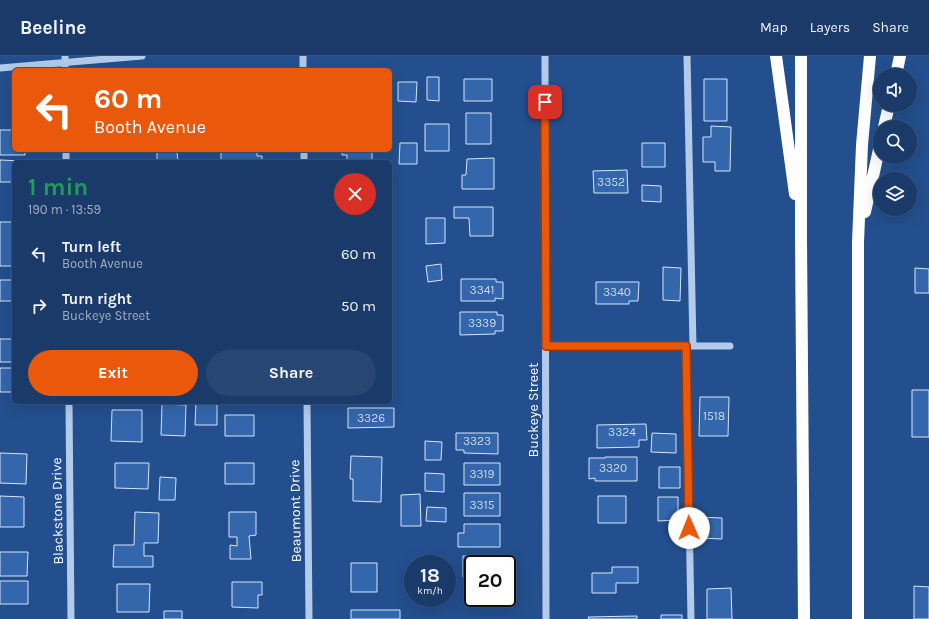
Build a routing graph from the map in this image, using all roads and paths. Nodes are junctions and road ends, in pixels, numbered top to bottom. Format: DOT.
graph roads {
  1 [pos="142,56"];
  2 [pos="303,56"];
  3 [pos="545,56"];
  4 [pos="688,56"];
  5 [pos="776,56"];
  6 [pos="801,56"];
  7 [pos="870,56"];
  8 [pos="900,56"];
  9 [pos="65,63"];
  10 [pos="0,68"];
  11 [pos="303,68"];
  12 [pos="897,68"];
  13 [pos="876,164"];
  14 [pos="801,239"];
  15 [pos="858,242"];
  16 [pos="546,346"];
  17 [pos="690,346"];
  18 [pos="730,346"];
  19 [pos="68,404"];
  20 [pos="307,404"];
  21 [pos="70,619"];
  22 [pos="309,619"];
  23 [pos="546,619"];
  24 [pos="691,619"];
  25 [pos="804,619"];
  26 [pos="858,619"];
  1 -- 9 [label="street"];
  2 -- 11 [label="street"];
  3 -- 16 [label="street, Buckeye Street"];
  4 -- 17 [label="street"];
  5 -- 14 [label="highway"];
  6 -- 14 [label="highway"];
  7 -- 15 [label="highway"];
  8 -- 12 [label="highway"];
  9 -- 10 [label="street"];
  13 -- 15 [label="highway"];
  14 -- 25 [label="highway"];
  15 -- 26 [label="highway"];
  16 -- 17 [label="street"];
  16 -- 23 [label="street, Buckeye Street"];
  17 -- 18 [label="street"];
  17 -- 24 [label="street"];
  19 -- 21 [label="street, Blackstone Drive"];
  20 -- 22 [label="street, Beaumont Drive"];
}
